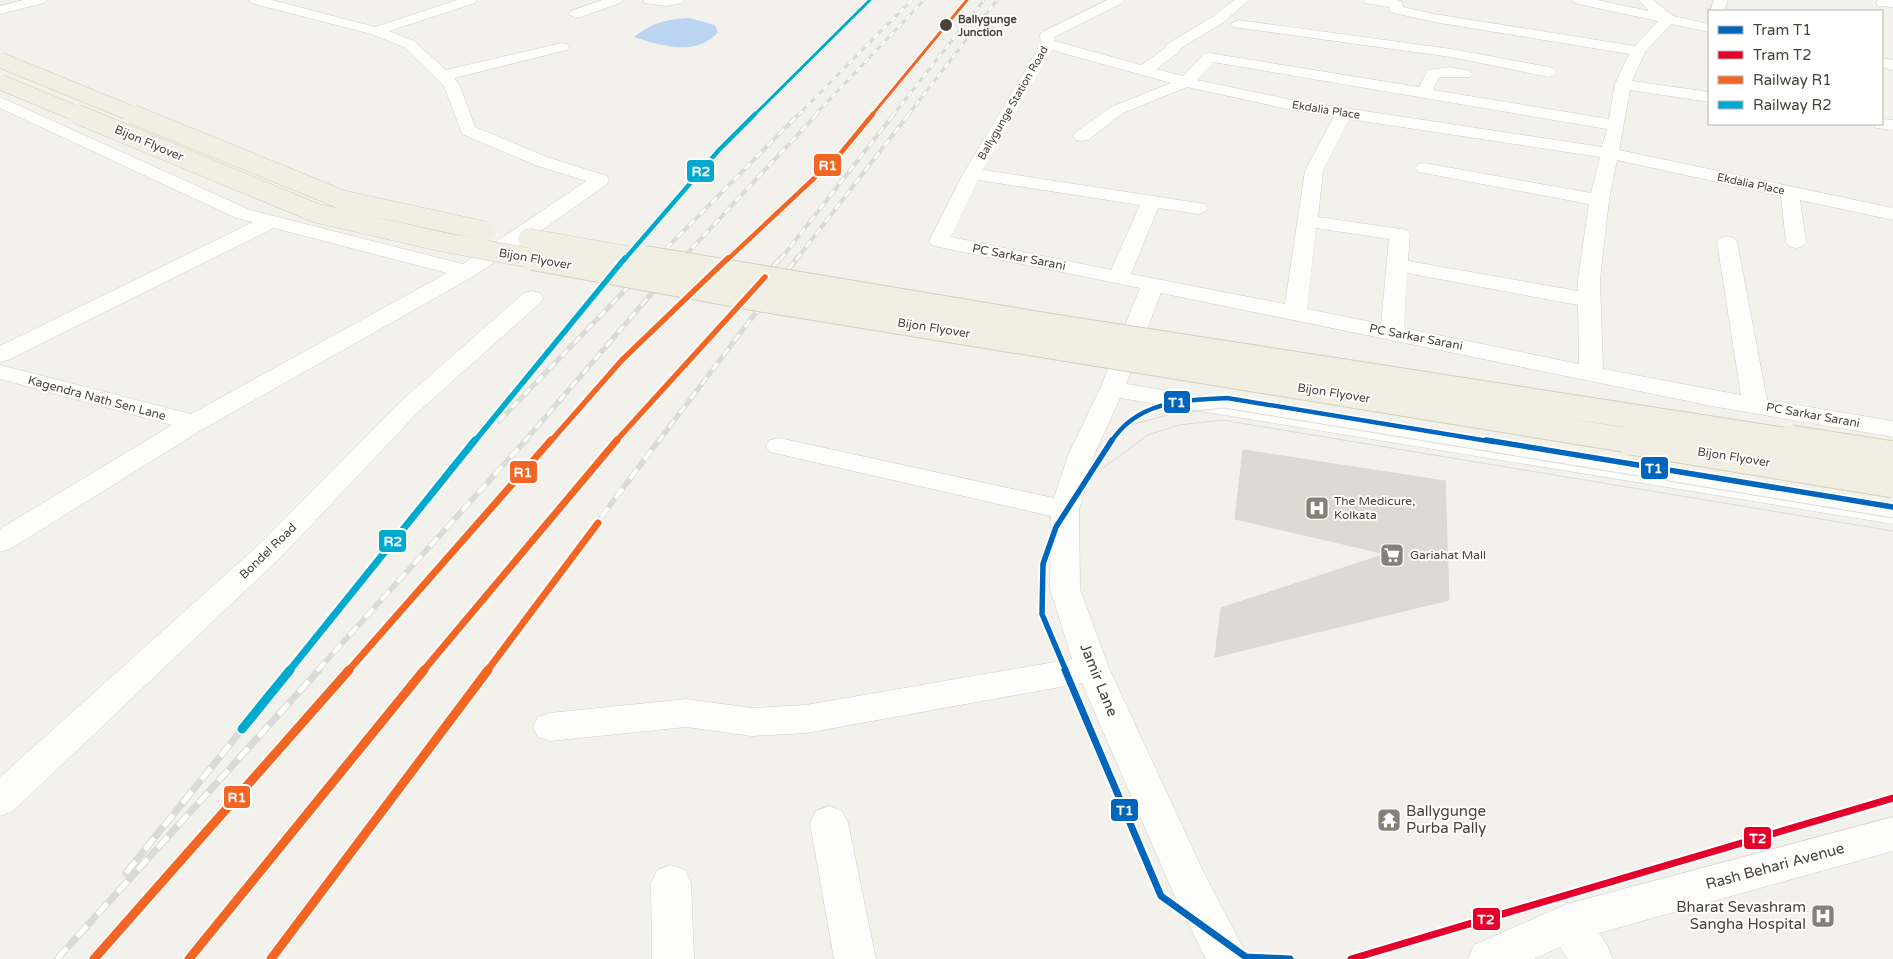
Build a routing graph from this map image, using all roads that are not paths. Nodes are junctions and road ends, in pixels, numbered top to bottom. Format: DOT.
graph roads {
  1 [pos="39,0"];
  2 [pos="256,0"];
  3 [pos="470,0"];
  4 [pos="615,0"];
  5 [pos="650,0"];
  6 [pos="677,0"];
  7 [pos="1242,0"];
  8 [pos="1370,0"];
  9 [pos="1578,0"];
  10 [pos="1646,0"];
  11 [pos="1080,2"];
  12 [pos="1110,3"];
  13 [pos="0,10"];
  14 [pos="576,14"];
  15 [pos="1668,19"];
  16 [pos="1238,24"];
  17 [pos="1473,25"];
  18 [pos="1708,28"];
  19 [pos="376,31"];
  20 [pos="1357,39"];
  21 [pos="1048,44"];
  22 [pos="562,47"];
  23 [pos="1638,51"];
  24 [pos="1451,53"];
  25 [pos="0,60"];
  26 [pos="1144,70"];
  27 [pos="1548,72"];
  28 [pos="1465,74"];
  29 [pos="442,76"];
  30 [pos="1326,76"];
  31 [pos="0,82"];
  32 [pos="1186,82"];
  33 [pos="1623,84"];
  34 [pos="1424,93"];
  35 [pos="1708,97"];
  36 [pos="0,102"];
  37 [pos="1344,113"];
  38 [pos="1616,125"];
  39 [pos="1082,136"];
  40 [pos="1609,153"];
  41 [pos="1424,168"];
  42 [pos="972,174"];
  43 [pos="1790,193"];
  44 [pos="1599,200"];
  45 [pos="1151,201"];
  46 [pos="1198,208"];
  47 [pos="1893,214"];
  48 [pos="272,221"];
  49 [pos="1307,221"];
  50 [pos="939,241"];
  51 [pos="1727,242"];
  52 [pos="1796,242"];
  53 [pos="1397,265"];
  54 [pos="466,271"];
  55 [pos="1119,277"];
  56 [pos="1153,284"];
  57 [pos="532,298"];
  58 [pos="1590,300"];
  59 [pos="1295,312"];
  60 [pos="1392,333"];
  61 [pos="0,355"];
  62 [pos="0,372"];
  63 [pos="1590,372"];
  64 [pos="1112,388"];
  65 [pos="1755,405"];
  66 [pos="194,423"];
  67 [pos="1893,429"];
  68 [pos="779,446"];
  69 [pos="1893,456"];
  70 [pos="1893,483"];
  71 [pos="1065,510"];
  72 [pos="1893,514"];
  73 [pos="0,542"];
  74 [pos="1092,668"];
  75 [pos="550,727"];
  76 [pos="0,800"];
  77 [pos="829,823"];
  78 [pos="1893,834"];
  79 [pos="671,883"];
  80 [pos="1567,923"];
  81 [pos="674,959"];
  82 [pos="855,959"];
  83 [pos="1228,959"];
  84 [pos="1489,959"];
  85 [pos="1592,959"];
  1 -- 13 [label="street"];
  2 -- 19 [label="street"];
  3 -- 19 [label="street"];
  4 -- 14 [label="street"];
  5 -- 6 [label="street"];
  7 -- 26 [label="street"];
  8 -- 17 [label="street"];
  9 -- 15 [label="street"];
  10 -- 15 [label="street"];
  11 -- 12 [label="street"];
  12 -- 21 [label="street, Ballygunge Station Road"];
  15 -- 18 [label="street"];
  15 -- 23 [label="street"];
  16 -- 20 [label="street"];
  17 -- 23 [label="street"];
  17 -- 24 [label="street"];
  19 -- 29 [label="street"];
  20 -- 24 [label="street"];
  20 -- 30 [label="street"];
  21 -- 26 [label="street, Ekdalia Place"];
  21 -- 42 [label="street, Ballygunge Station Road"];
  22 -- 29 [label="street"];
  23 -- 33 [label="street"];
  24 -- 27 [label="street"];
  25 -- 69 [label="main road, Bijon Flyover, bridge"];
  26 -- 32 [label="street, Ekdalia Place"];
  28 -- 34 [label="street"];
  29 -- 54 [label="street"];
  30 -- 32 [label="street"];
  30 -- 34 [label="street"];
  31 -- 70 [label="main road, Bijon Flyover, bridge"];
  32 -- 37 [label="street, Ekdalia Place"];
  32 -- 39 [label="street"];
  33 -- 35 [label="street"];
  33 -- 38 [label="street"];
  34 -- 38 [label="street"];
  36 -- 48 [label="street"];
  37 -- 40 [label="street, Ekdalia Place"];
  37 -- 49 [label="street"];
  38 -- 40 [label="street"];
  40 -- 43 [label="street, Ekdalia Place"];
  40 -- 44 [label="street"];
  41 -- 44 [label="street"];
  42 -- 45 [label="street"];
  42 -- 50 [label="street, Ballygunge Station Road"];
  43 -- 47 [label="street, Ekdalia Place"];
  43 -- 52 [label="street"];
  44 -- 58 [label="street"];
  45 -- 46 [label="street"];
  45 -- 55 [label="street"];
  48 -- 54 [label="street"];
  48 -- 61 [label="street"];
  49 -- 53 [label="street"];
  49 -- 59 [label="street"];
  50 -- 55 [label="street, PC Sarkar Sarani"];
  51 -- 65 [label="street"];
  53 -- 58 [label="street"];
  53 -- 60 [label="street"];
  54 -- 66 [label="street"];
  55 -- 56 [label="street, PC Sarkar Sarani"];
  56 -- 59 [label="street, PC Sarkar Sarani"];
  56 -- 64 [label="street, Jamir Lane"];
  57 -- 76 [label="street, Bondel Road"];
  58 -- 63 [label="street"];
  59 -- 60 [label="street, PC Sarkar Sarani"];
  60 -- 63 [label="street, PC Sarkar Sarani"];
  62 -- 66 [label="street, Kagendra Nath Sen Lane"];
  63 -- 65 [label="street, PC Sarkar Sarani"];
  64 -- 71 [label="street, Jamir Lane"];
  64 -- 72 [label="street"];
  65 -- 67 [label="street, PC Sarkar Sarani"];
  66 -- 73 [label="street"];
  68 -- 71 [label="street"];
  71 -- 74 [label="street, Jamir Lane"];
  74 -- 75 [label="street"];
  74 -- 83 [label="street, Jamir Lane"];
  77 -- 82 [label="street"];
  78 -- 80 [label="street, Rash Behari Avenue"];
  79 -- 81 [label="street"];
  80 -- 84 [label="street, Rash Behari Avenue"];
  80 -- 85 [label="street"];
}
